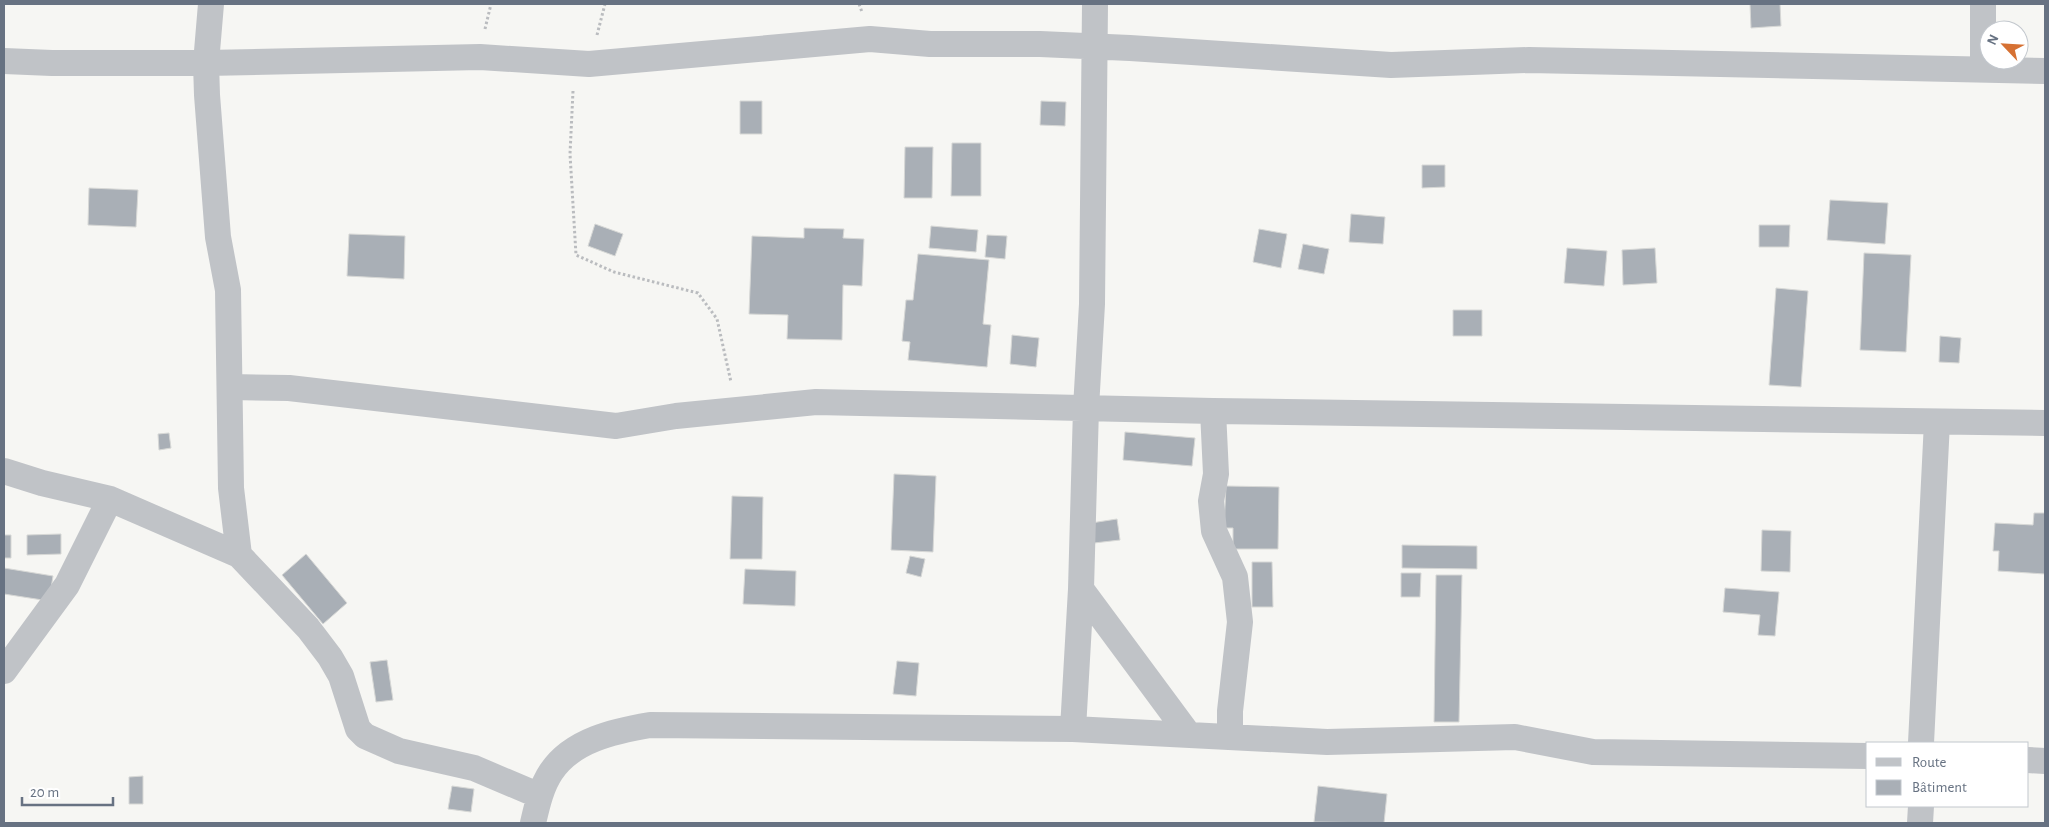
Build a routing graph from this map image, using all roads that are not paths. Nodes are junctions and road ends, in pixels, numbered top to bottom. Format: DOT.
graph roads {
  1 [pos="211,4"];
  2 [pos="1095,4"];
  3 [pos="1982,4"];
  4 [pos="1982,20"];
  5 [pos="1095,48"];
  6 [pos="4,61"];
  7 [pos="206,63"];
  8 [pos="1979,69"];
  9 [pos="2014,70"];
  10 [pos="2045,71"];
  11 [pos="230,387"];
  12 [pos="1086,408"];
  13 [pos="1213,411"];
  14 [pos="1937,422"];
  15 [pos="2045,423"];
  16 [pos="4,470"];
  17 [pos="110,499"];
  18 [pos="239,555"];
  19 [pos="1081,588"];
  20 [pos="4,671"];
  21 [pos="1073,729"];
  22 [pos="1189,735"];
  23 [pos="1230,737"];
  24 [pos="1921,742"];
  25 [pos="1866,756"];
  26 [pos="2029,760"];
  27 [pos="2045,761"];
  28 [pos="540,796"];
  29 [pos="1920,807"];
  30 [pos="533,823"];
  31 [pos="1920,823"];
  1 -- 7 [label="street"];
  2 -- 5 [label="street"];
  3 -- 4 [label="street"];
  5 -- 7 [label="street"];
  5 -- 8 [label="street"];
  5 -- 12 [label="street"];
  6 -- 7 [label="street"];
  7 -- 11 [label="street"];
  9 -- 10 [label="street"];
  11 -- 12 [label="street"];
  11 -- 18 [label="street"];
  12 -- 13 [label="street"];
  12 -- 19 [label="street"];
  13 -- 14 [label="street"];
  13 -- 23 [label="street"];
  14 -- 15 [label="street"];
  14 -- 24 [label="street"];
  16 -- 17 [label="street"];
  17 -- 18 [label="street"];
  17 -- 20 [label="street"];
  18 -- 28 [label="street"];
  19 -- 21 [label="street"];
  19 -- 22 [label="street"];
  21 -- 22 [label="street"];
  21 -- 28 [label="street"];
  22 -- 23 [label="street"];
  23 -- 25 [label="street"];
  26 -- 27 [label="street"];
  28 -- 30 [label="street"];
  29 -- 31 [label="street"];
}
